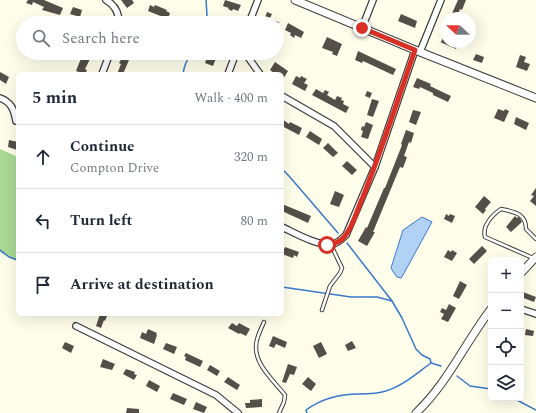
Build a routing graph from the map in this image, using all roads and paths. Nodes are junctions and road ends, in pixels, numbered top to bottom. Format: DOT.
graph roads {
  1 [pos="106,0"];
  2 [pos="258,0"];
  3 [pos="295,0"];
  4 [pos="373,0"];
  5 [pos="441,0"];
  6 [pos="118,16"];
  7 [pos="252,16"];
  8 [pos="362,28"];
  9 [pos="417,51"];
  10 [pos="107,60"];
  11 [pos="233,60"];
  12 [pos="250,60"];
  13 [pos="103,72"];
  14 [pos="229,72"];
  15 [pos="259,72"];
  16 [pos="284,97"];
  17 [pos="0,98"];
  18 [pos="536,98"];
  19 [pos="16,120"];
  20 [pos="375,167"];
  21 [pos="284,228"];
  22 [pos="536,239"];
  23 [pos="330,244"];
  24 [pos="535,258"];
  25 [pos="524,269"];
  26 [pos="322,310"];
  27 [pos="524,310"];
  28 [pos="488,313"];
  29 [pos="536,314"];
  30 [pos="264,322"];
  31 [pos="76,326"];
  32 [pos="238,413"];
  33 [pos="279,413"];
  34 [pos="416,413"];
  1 -- 6 [label="street"];
  2 -- 7 [label="street"];
  3 -- 8 [label="street"];
  4 -- 8 [label="street"];
  5 -- 9 [label="street"];
  8 -- 9 [label="street"];
  9 -- 18 [label="street"];
  9 -- 20 [label="street"];
  10 -- 13 [label="street"];
  11 -- 14 [label="street"];
  12 -- 15 [label="street"];
  16 -- 20 [label="street"];
  17 -- 19 [label="street"];
  20 -- 23 [label="street"];
  21 -- 23 [label="street"];
  22 -- 24 [label="lane"];
  23 -- 26 [label="lane"];
  24 -- 25 [label="street"];
  27 -- 29 [label="street"];
  28 -- 34 [label="street"];
  30 -- 33 [label="lane"];
  31 -- 32 [label="street"];
}
